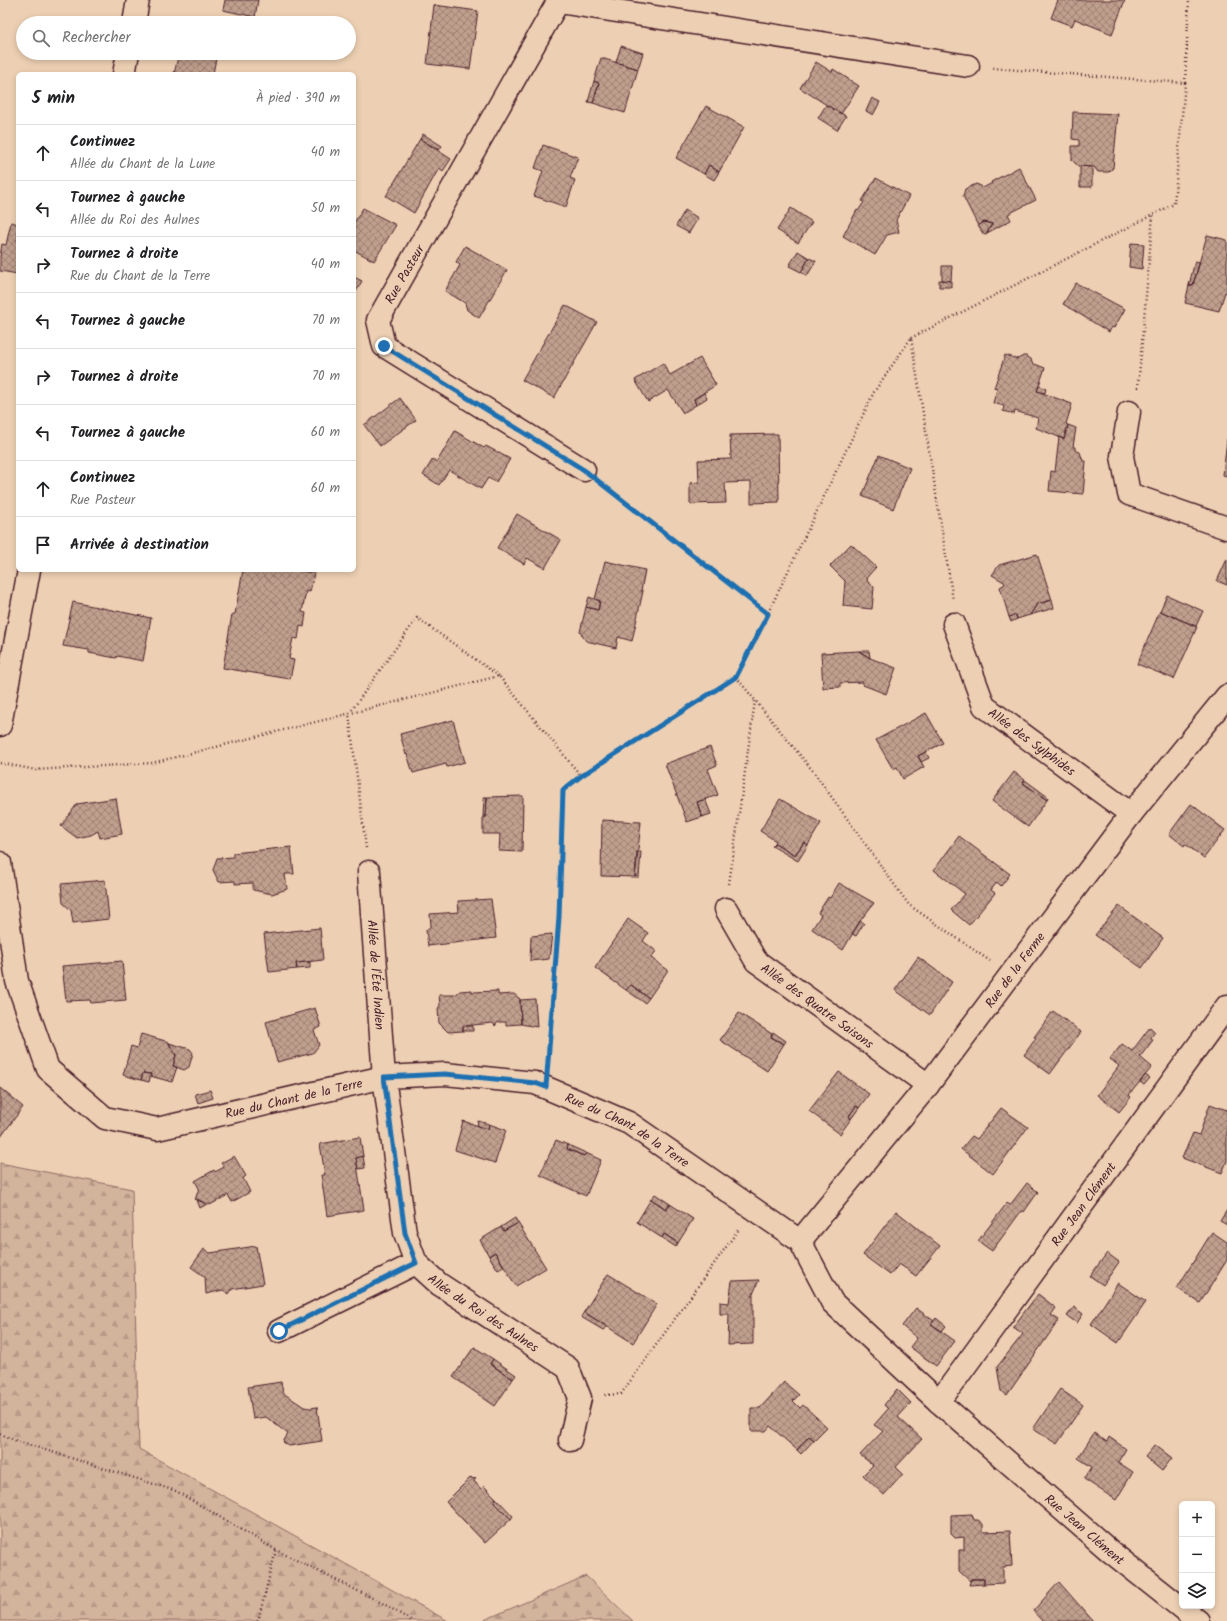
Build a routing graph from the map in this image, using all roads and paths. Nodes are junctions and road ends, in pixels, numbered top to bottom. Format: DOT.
graph roads {
  1 [pos="138,0"];
  2 [pos="1189,0"];
  3 [pos="559,1"];
  4 [pos="135,16"];
  5 [pos="127,60"];
  6 [pos="968,66"];
  7 [pos="124,72"];
  8 [pos="1185,83"];
  9 [pos="1153,215"];
  10 [pos="911,338"];
  11 [pos="1129,412"];
  12 [pos="584,470"];
  13 [pos="1227,528"];
  14 [pos="30,572"];
  15 [pos="768,614"];
  16 [pos="954,624"];
  17 [pos="499,676"];
  18 [pos="736,677"];
  19 [pos="1227,696"];
  20 [pos="755,700"];
  21 [pos="349,714"];
  22 [pos="0,725"];
  23 [pos="0,763"];
  24 [pos="581,776"];
  25 [pos="1131,814"];
  26 [pos="0,862"];
  27 [pos="369,872"];
  28 [pos="726,909"];
  29 [pos="1010,975"];
  30 [pos="1227,1006"];
  31 [pos="384,1077"];
  32 [pos="928,1086"];
  33 [pos="546,1087"];
  34 [pos="753,1209"];
  35 [pos="800,1241"];
  36 [pos="416,1263"];
  37 [pos="279,1331"];
  38 [pos="580,1398"];
  39 [pos="939,1402"];
  40 [pos="0,1434"];
  41 [pos="570,1440"];
  42 [pos="276,1550"];
  43 [pos="258,1621"];
  44 [pos="412,1621"];
  45 [pos="1198,1621"];
  1 -- 4 [label="street"];
  2 -- 8 [label="path"];
  3 -- 6 [label="street"];
  3 -- 12 [label="street, Rue Pasteur"];
  5 -- 7 [label="street"];
  6 -- 8 [label="path"];
  8 -- 9 [label="path"];
  9 -- 10 [label="path"];
  9 -- 11 [label="path"];
  10 -- 15 [label="path"];
  10 -- 16 [label="path"];
  11 -- 13 [label="street"];
  12 -- 15 [label="path"];
  14 -- 22 [label="street"];
  15 -- 18 [label="path"];
  16 -- 25 [label="street, Allée des Sylphides"];
  17 -- 21 [label="path"];
  17 -- 21 [label="path"];
  17 -- 24 [label="path"];
  18 -- 20 [label="path"];
  18 -- 24 [label="path"];
  19 -- 25 [label="street, Rue de la Ferme"];
  20 -- 28 [label="path"];
  20 -- 29 [label="path"];
  21 -- 23 [label="path"];
  21 -- 27 [label="path"];
  24 -- 33 [label="path"];
  25 -- 29 [label="street, Rue de la Ferme"];
  26 -- 31 [label="street, Rue du Chant de la Terre"];
  27 -- 31 [label="street, Allée de l'Été Indien"];
  28 -- 32 [label="street, Allée des Quatre Saisons"];
  29 -- 32 [label="street, Rue de la Ferme"];
  30 -- 39 [label="street, Rue Jean Clément"];
  31 -- 33 [label="street, Rue du Chant de la Terre"];
  31 -- 36 [label="street, Allée du Roi des Aulnes"];
  32 -- 35 [label="street, Rue de la Ferme"];
  33 -- 34 [label="street, Rue du Chant de la Terre"];
  34 -- 35 [label="street, Rue du Chant de la Terre"];
  34 -- 38 [label="path"];
  35 -- 39 [label="street, Rue Jean Clément"];
  36 -- 37 [label="street"];
  36 -- 38 [label="street, Allée du Roi des Aulnes"];
  38 -- 41 [label="street"];
  39 -- 45 [label="street, Rue Jean Clément"];
  40 -- 42 [label="path"];
  42 -- 43 [label="path"];
  42 -- 44 [label="path"];
}
